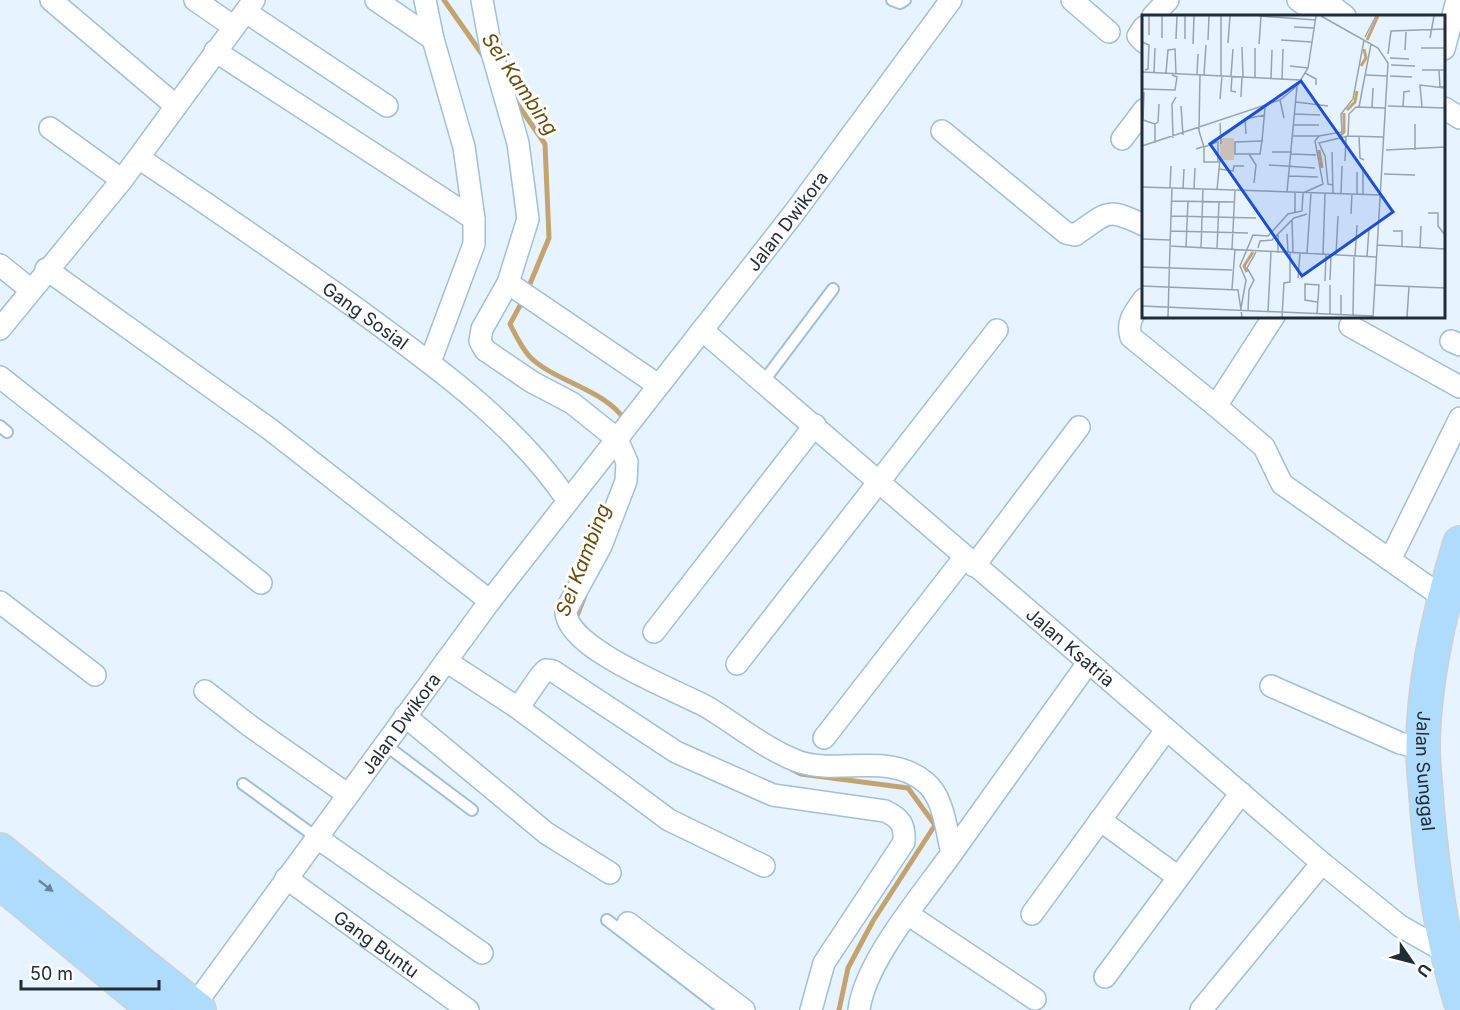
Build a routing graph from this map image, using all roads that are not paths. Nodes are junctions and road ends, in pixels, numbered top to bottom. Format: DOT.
graph roads {
  1 [pos="51,0"];
  2 [pos="195,0"];
  3 [pos="376,0"];
  4 [pos="425,0"];
  5 [pos="482,0"];
  6 [pos="892,0"];
  7 [pos="905,0"];
  8 [pos="951,0"];
  9 [pos="1072,0"];
  10 [pos="1168,0"];
  11 [pos="1298,0"];
  12 [pos="1324,0"];
  13 [pos="1457,0"];
  14 [pos="244,13"];
  15 [pos="1154,15"];
  16 [pos="1319,15"];
  17 [pos="1345,15"];
  18 [pos="1109,32"];
  19 [pos="433,39"];
  20 [pos="1445,42"];
  21 [pos="216,51"];
  22 [pos="176,106"];
  23 [pos="387,106"];
  24 [pos="1445,109"];
  25 [pos="1142,111"];
  26 [pos="1460,118"];
  27 [pos="50,128"];
  28 [pos="942,130"];
  29 [pos="1122,139"];
  30 [pos="139,158"];
  31 [pos="122,180"];
  32 [pos="474,219"];
  33 [pos="1142,225"];
  34 [pos="0,265"];
  35 [pos="46,269"];
  36 [pos="508,283"];
  37 [pos="833,289"];
  38 [pos="31,290"];
  39 [pos="1142,301"];
  40 [pos="1273,318"];
  41 [pos="1350,326"];
  42 [pos="0,327"];
  43 [pos="702,330"];
  44 [pos="997,330"];
  45 [pos="430,362"];
  46 [pos="0,377"];
  47 [pos="763,382"];
  48 [pos="658,385"];
  49 [pos="1460,387"];
  50 [pos="1216,406"];
  51 [pos="1460,418"];
  52 [pos="815,425"];
  53 [pos="1079,427"];
  54 [pos="614,442"];
  55 [pos="879,482"];
  56 [pos="573,496"];
  57 [pos="1460,543"];
  58 [pos="1390,560"];
  59 [pos="969,562"];
  60 [pos="261,584"];
  61 [pos="1451,587"];
  62 [pos="490,601"];
  63 [pos="0,602"];
  64 [pos="654,632"];
  65 [pos="446,661"];
  66 [pos="1088,663"];
  67 [pos="737,664"];
  68 [pos="95,675"];
  69 [pos="1271,686"];
  70 [pos="205,691"];
  71 [pos="518,708"];
  72 [pos="405,716"];
  73 [pos="1166,730"];
  74 [pos="824,738"];
  75 [pos="384,744"];
  76 [pos="1423,749"];
  77 [pos="243,784"];
  78 [pos="1241,793"];
  79 [pos="347,794"];
  80 [pos="472,810"];
  81 [pos="1100,820"];
  82 [pos="316,837"];
  83 [pos="0,850"];
  84 [pos="952,853"];
  85 [pos="1322,864"];
  86 [pos="764,866"];
  87 [pos="610,873"];
  88 [pos="1178,877"];
  89 [pos="286,878"];
  90 [pos="0,882"];
  91 [pos="1032,914"];
  92 [pos="909,915"];
  93 [pos="607,920"];
  94 [pos="628,923"];
  95 [pos="77,927"];
  96 [pos="1446,952"];
  97 [pos="482,953"];
  98 [pos="1105,977"];
  99 [pos="1035,999"];
  100 [pos="1460,1000"];
  101 [pos="196,1008"];
  102 [pos="155,1010"];
  103 [pos="468,1010"];
  104 [pos="724,1010"];
  105 [pos="744,1010"];
  106 [pos="811,1010"];
  107 [pos="859,1010"];
  108 [pos="1201,1010"];
  1 -- 22 [label="street"];
  2 -- 14 [label="street"];
  3 -- 19 [label="street"];
  4 -- 19 [label="street"];
  5 -- 36 [label="street"];
  6 -- 7 [label="lane"];
  8 -- 43 [label="street, Jalan Dwikora"];
  9 -- 18 [label="street"];
  10 -- 15 [label="street"];
  11 -- 16 [label="street"];
  12 -- 17 [label="street"];
  13 -- 20 [label="street"];
  14 -- 21 [label="street"];
  14 -- 23 [label="street"];
  19 -- 32 [label="street"];
  21 -- 22 [label="street"];
  21 -- 32 [label="street"];
  22 -- 30 [label="street"];
  24 -- 26 [label="street"];
  25 -- 29 [label="street"];
  27 -- 31 [label="street"];
  28 -- 33 [label="street"];
  30 -- 31 [label="street"];
  30 -- 45 [label="street, Gang Sosial"];
  31 -- 35 [label="street"];
  32 -- 45 [label="street"];
  34 -- 38 [label="street"];
  35 -- 38 [label="street"];
  35 -- 62 [label="street"];
  36 -- 48 [label="street"];
  36 -- 54 [label="street"];
  37 -- 47 [label="lane"];
  38 -- 42 [label="street"];
  39 -- 50 [label="street"];
  40 -- 50 [label="street"];
  41 -- 49 [label="street"];
  43 -- 47 [label="street, Jalan Ksatria"];
  43 -- 48 [label="street, Jalan Dwikora"];
  44 -- 55 [label="street"];
  45 -- 56 [label="street, Gang Sosial"];
  46 -- 60 [label="street"];
  47 -- 52 [label="street, Jalan Ksatria"];
  48 -- 54 [label="street, Jalan Dwikora"];
  50 -- 58 [label="street"];
  51 -- 58 [label="street"];
  52 -- 55 [label="street, Jalan Ksatria"];
  52 -- 64 [label="street"];
  53 -- 59 [label="street"];
  54 -- 56 [label="street, Jalan Dwikora"];
  54 -- 84 [label="street"];
  55 -- 59 [label="street, Jalan Ksatria"];
  55 -- 67 [label="street"];
  56 -- 62 [label="street, Jalan Dwikora"];
  57 -- 61 [label="main road, Jalan Sunggal"];
  58 -- 61 [label="street"];
  59 -- 66 [label="street, Jalan Ksatria"];
  59 -- 74 [label="street"];
  61 -- 76 [label="main road, Jalan Sunggal"];
  62 -- 65 [label="street, Jalan Dwikora"];
  63 -- 68 [label="street"];
  65 -- 71 [label="street"];
  65 -- 72 [label="street, Jalan Dwikora"];
  66 -- 73 [label="street, Jalan Ksatria"];
  66 -- 84 [label="street"];
  69 -- 76 [label="street"];
  70 -- 79 [label="street"];
  71 -- 86 [label="street"];
  71 -- 106 [label="street"];
  72 -- 75 [label="street, Jalan Dwikora"];
  72 -- 87 [label="street"];
  73 -- 78 [label="street, Jalan Ksatria"];
  73 -- 81 [label="street"];
  75 -- 79 [label="street, Jalan Dwikora"];
  75 -- 80 [label="lane"];
  76 -- 96 [label="main road, Jalan Sunggal"];
  77 -- 82 [label="lane"];
  78 -- 85 [label="street, Jalan Ksatria"];
  78 -- 88 [label="street"];
  79 -- 82 [label="street, Jalan Dwikora"];
  81 -- 88 [label="street"];
  81 -- 91 [label="street"];
  82 -- 89 [label="street, Jalan Dwikora"];
  82 -- 97 [label="street"];
  83 -- 95 [label="main road, one-way"];
  84 -- 92 [label="street"];
  85 -- 96 [label="street, Jalan Ksatria"];
  85 -- 108 [label="street"];
  88 -- 98 [label="street"];
  89 -- 101 [label="street, Jalan Dwikora"];
  89 -- 103 [label="street, Gang Buntu"];
  90 -- 95 [label="main road"];
  92 -- 99 [label="street"];
  92 -- 107 [label="street"];
  93 -- 104 [label="lane"];
  94 -- 105 [label="street"];
  95 -- 101 [label="main road"];
  95 -- 102 [label="main road"];
  96 -- 100 [label="main road, Jalan Sunggal"];
}
